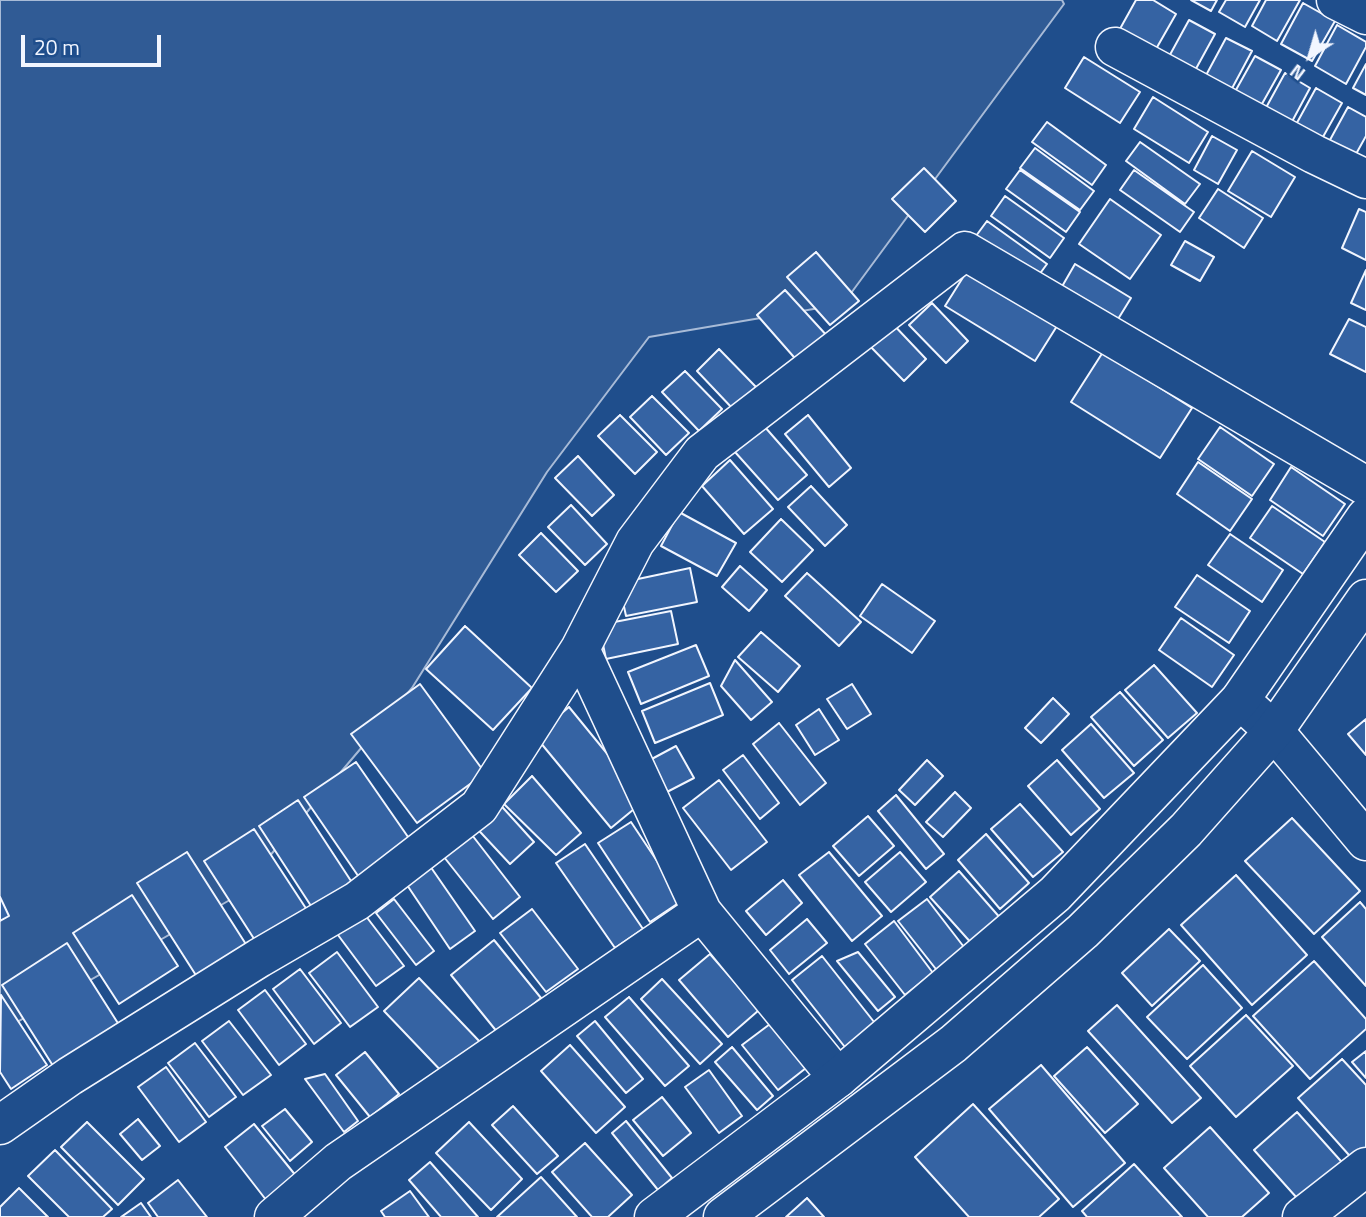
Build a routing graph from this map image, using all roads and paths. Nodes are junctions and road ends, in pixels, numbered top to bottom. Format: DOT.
graph roads {
  1 [pos="1335,0"];
  2 [pos="1366,15"];
  3 [pos="1115,47"];
  4 [pos="1366,179"];
  5 [pos="1366,486"];
  6 [pos="1366,517"];
  7 [pos="1366,599"];
  8 [pos="579,649"];
  9 [pos="1240,700"];
  10 [pos="1273,732"];
  11 [pos="1366,841"];
  12 [pos="702,912"];
  13 [pos="838,1079"];
  14 [pos="0,1125"];
  15 [pos="1366,1167"];
  16 [pos="274,1217"];
  17 [pos="654,1217"];
  18 [pos="723,1217"];
  19 [pos="1302,1217"];
  1 -- 2 [label="street"];
  3 -- 4 [label="street"];
  5 -- 8 [label="street"];
  6 -- 9 [label="street"];
  7 -- 10 [label="street"];
  8 -- 12 [label="street"];
  8 -- 14 [label="street"];
  9 -- 10 [label="street"];
  9 -- 13 [label="street"];
  10 -- 11 [label="street"];
  10 -- 18 [label="street"];
  12 -- 13 [label="street"];
  12 -- 16 [label="street"];
  13 -- 17 [label="street"];
  15 -- 19 [label="street"];
}
